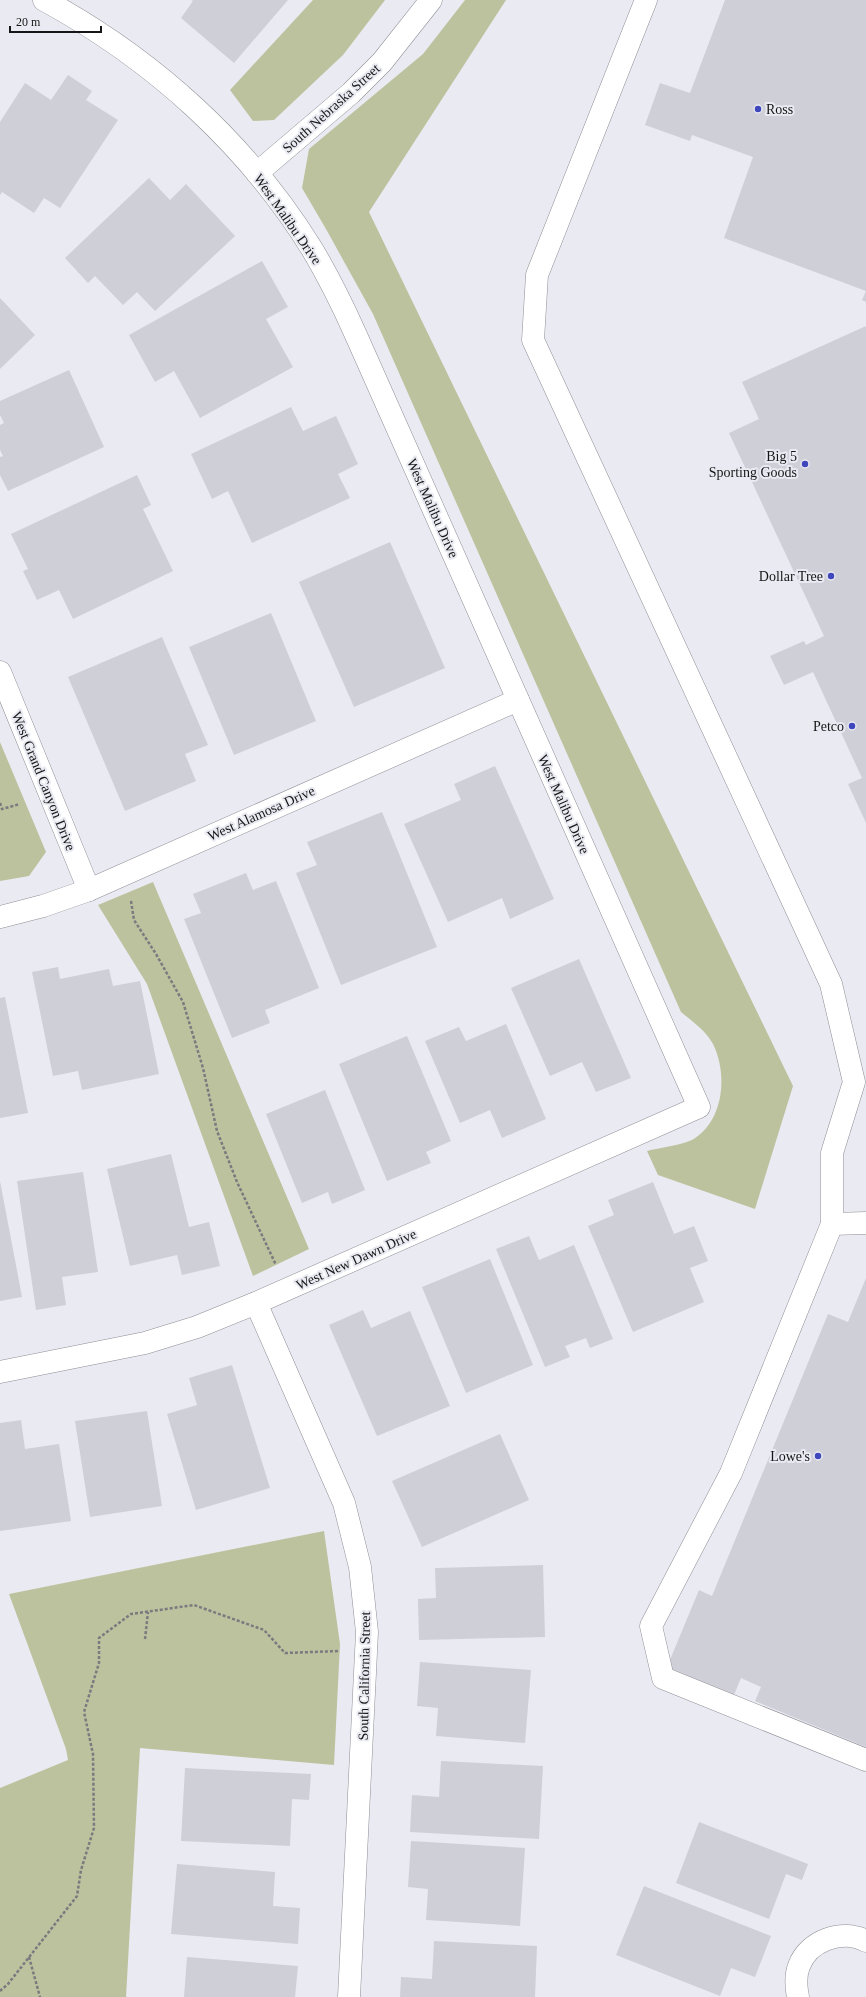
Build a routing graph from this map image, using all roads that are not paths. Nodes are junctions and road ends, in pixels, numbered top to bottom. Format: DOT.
graph roads {
  1 [pos="44,0"];
  2 [pos="430,0"];
  3 [pos="646,0"];
  4 [pos="257,173"];
  5 [pos="0,672"];
  6 [pos="518,700"];
  7 [pos="89,890"];
  8 [pos="0,917"];
  9 [pos="699,1107"];
  10 [pos="866,1223"];
  11 [pos="832,1224"];
  12 [pos="256,1303"];
  13 [pos="0,1372"];
  14 [pos="866,1760"];
  15 [pos="866,1941"];
  16 [pos="349,1997"];
  17 [pos="798,1997"];
  1 -- 4 [label="street, West Malibu Drive"];
  2 -- 4 [label="street, South Nebraska Street"];
  3 -- 11 [label="street"];
  4 -- 6 [label="street, West Malibu Drive"];
  5 -- 7 [label="street, West Grand Canyon Drive"];
  6 -- 7 [label="street, West Alamosa Drive"];
  6 -- 9 [label="street, West Malibu Drive"];
  7 -- 8 [label="street, West Alamosa Drive"];
  9 -- 12 [label="street, West New Dawn Drive"];
  10 -- 11 [label="street"];
  11 -- 14 [label="street"];
  12 -- 13 [label="street, West New Dawn Drive"];
  12 -- 16 [label="street, South California Street"];
  15 -- 17 [label="street"];
}
